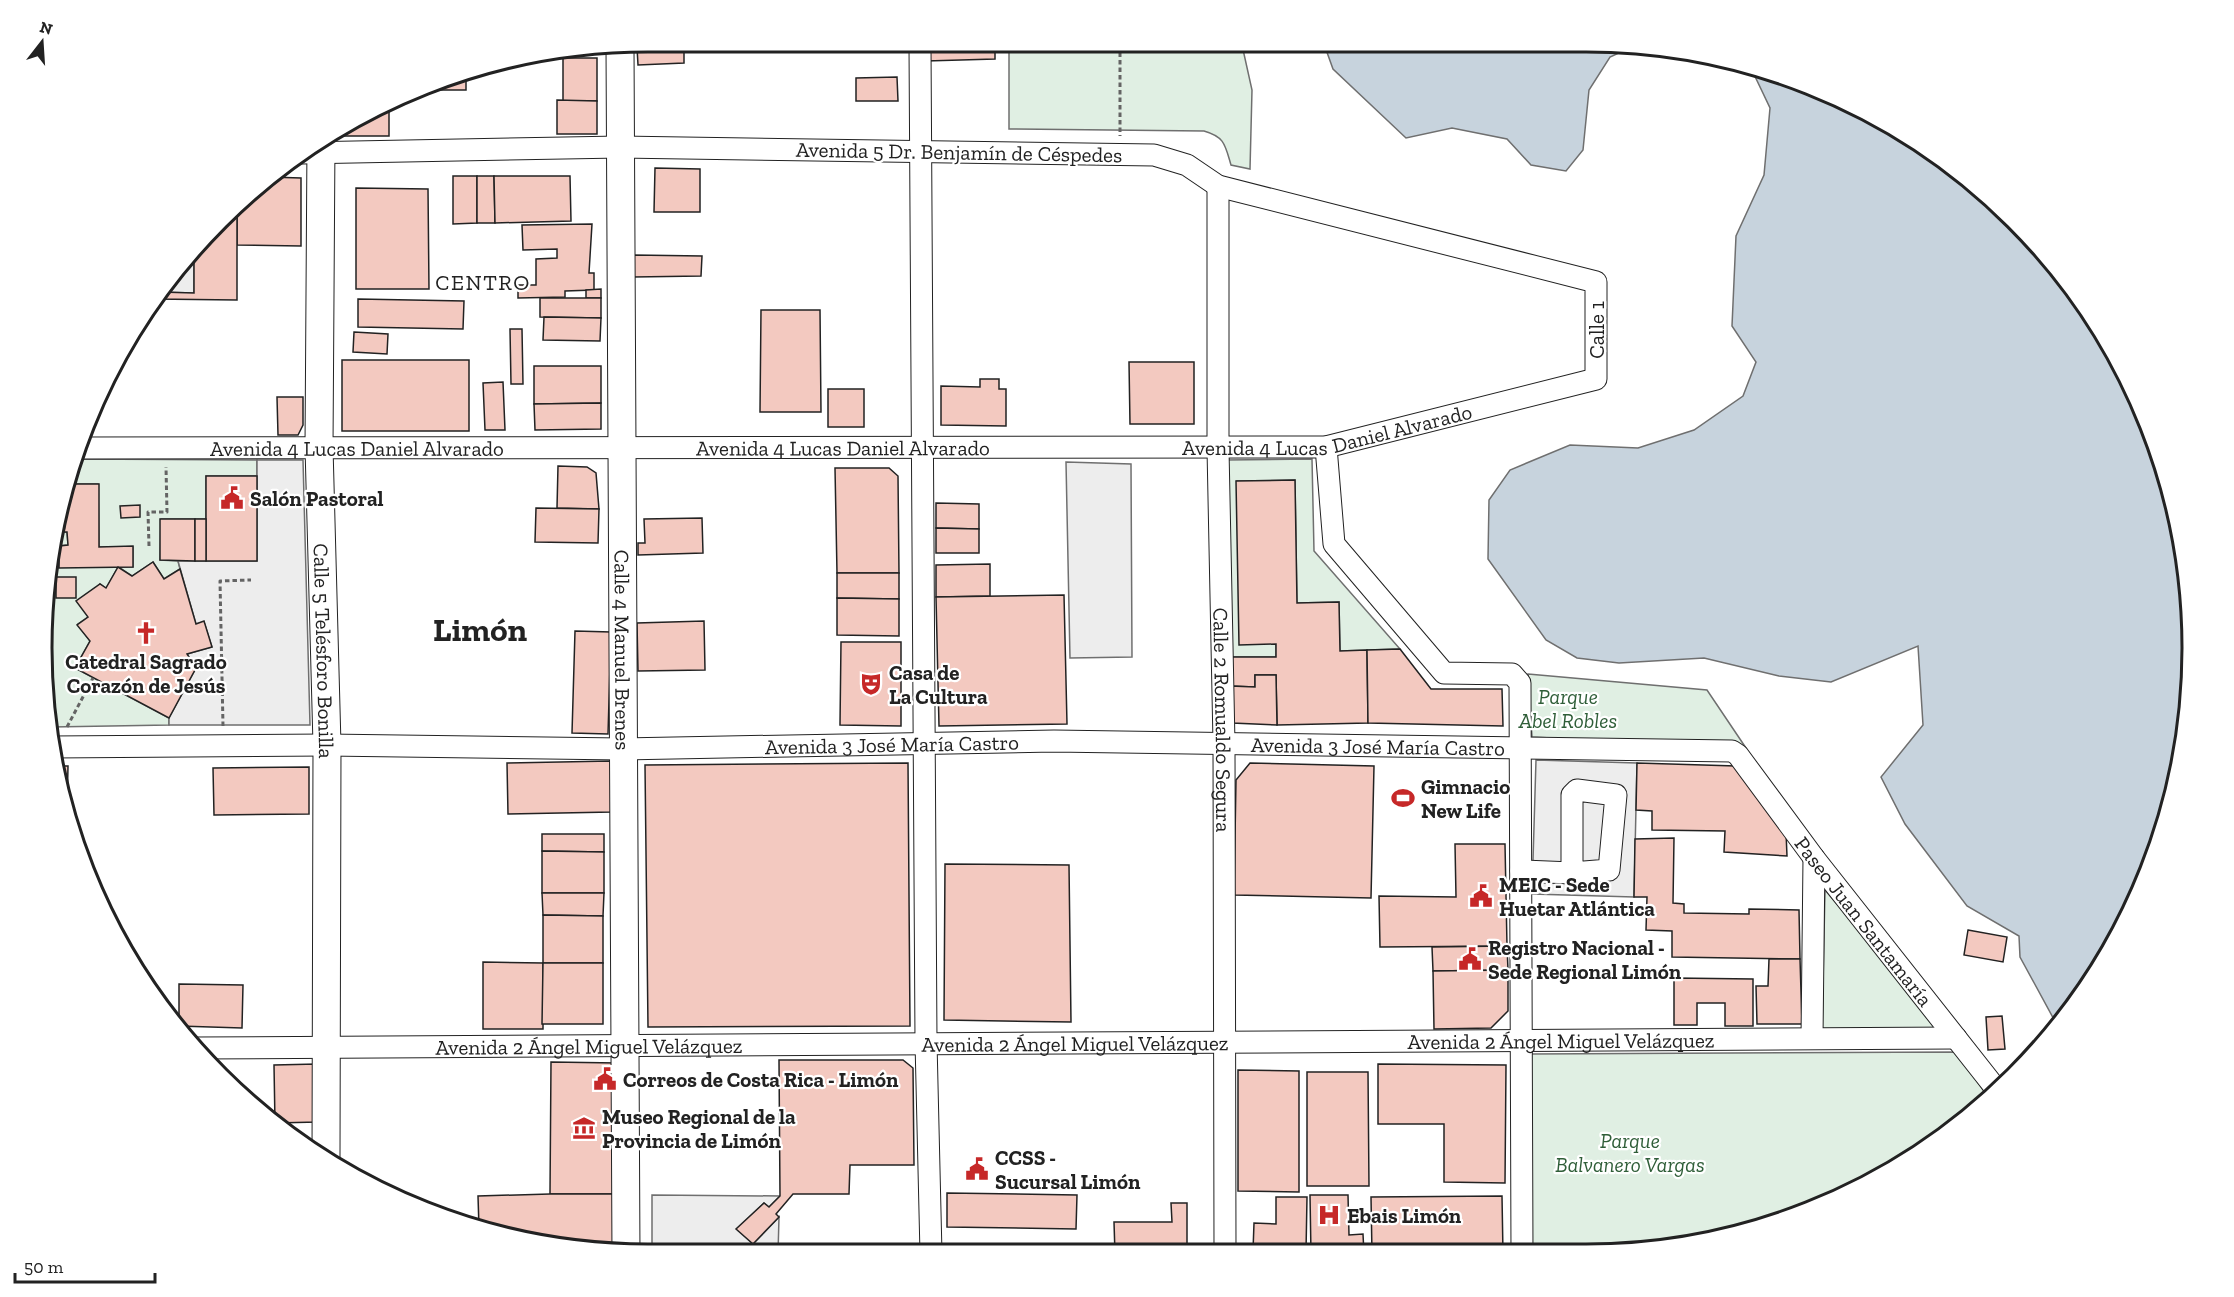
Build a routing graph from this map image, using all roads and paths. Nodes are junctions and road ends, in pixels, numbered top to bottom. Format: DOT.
graph roads {
  1 [pos="920,52"];
  2 [pos="1120,52"];
  3 [pos="620,53"];
  4 [pos="620,147"];
  5 [pos="323,149"];
  6 [pos="921,151"];
  7 [pos="1120,153"];
  8 [pos="315,154"];
  9 [pos="1218,186"];
  10 [pos="1596,282"];
  11 [pos="1596,379"];
  12 [pos="623,446"];
  13 [pos="319,447"];
  14 [pos="922,447"];
  15 [pos="1326,447"];
  16 [pos="87,448"];
  17 [pos="166,448"];
  18 [pos="1218,449"];
  19 [pos="149,546"];
  20 [pos="250,580"];
  21 [pos="93,678"];
  22 [pos="60,737"];
  23 [pos="924,743"];
  24 [pos="1224,743"];
  25 [pos="327,745"];
  26 [pos="223,746"];
  27 [pos="61,747"];
  28 [pos="1521,747"];
  29 [pos="622,749"];
  30 [pos="1732,752"];
  31 [pos="1814,858"];
  32 [pos="1521,871"];
  33 [pos="1572,873"];
  34 [pos="1812,1038"];
  35 [pos="1956,1038"];
  36 [pos="1521,1040"];
  37 [pos="926,1042"];
  38 [pos="1225,1044"];
  39 [pos="625,1045"];
  40 [pos="207,1048"];
  41 [pos="325,1048"];
  42 [pos="1992,1084"];
  43 [pos="326,1150"];
  44 [pos="626,1243"];
  45 [pos="931,1244"];
  46 [pos="1226,1244"];
  47 [pos="1522,1244"];
  1 -- 6 [label="street"];
  2 -- 7 [label="path"];
  3 -- 4 [label="main road, Calle 4 Manuel Brenes"];
  4 -- 5 [label="street, Avenida 5 Dr. Benjamín de Céspedes"];
  4 -- 6 [label="street, Avenida 5 Dr. Benjamín de Céspedes"];
  4 -- 12 [label="main road, Calle 4 Manuel Brenes"];
  6 -- 7 [label="street, Avenida 5 Dr. Benjamín de Céspedes"];
  6 -- 14 [label="street"];
  7 -- 9 [label="street, Avenida 5 Dr. Benjamín de Céspedes"];
  8 -- 13 [label="main road, Calle 5 Telésforo Bonilla"];
  9 -- 10 [label="street, Avenida 5 Dr. Benjamín de Céspedes"];
  9 -- 18 [label="street, Calle 2 Romualdo Segura"];
  10 -- 11 [label="street, Calle 1"];
  11 -- 15 [label="street, Avenida 4 Lucas Daniel Alvarado"];
  12 -- 13 [label="street, Avenida 4 Lucas Daniel Alvarado"];
  12 -- 14 [label="street, Avenida 4 Lucas Daniel Alvarado"];
  12 -- 29 [label="main road, Calle 4 Manuel Brenes"];
  13 -- 17 [label="street, Avenida 4 Lucas Daniel Alvarado"];
  13 -- 25 [label="main road, Calle 5 Telésforo Bonilla"];
  14 -- 18 [label="street, Avenida 4 Lucas Daniel Alvarado"];
  14 -- 23 [label="street"];
  15 -- 18 [label="street, Avenida 4 Lucas Daniel Alvarado"];
  15 -- 28 [label="street"];
  16 -- 17 [label="street, Avenida 4 Lucas Daniel Alvarado"];
  17 -- 19 [label="path"];
  18 -- 24 [label="street, Calle 2 Romualdo Segura"];
  20 -- 26 [label="path"];
  21 -- 22 [label="path"];
  23 -- 24 [label="street, Avenida 3 José María Castro"];
  23 -- 29 [label="street, Avenida 3 José María Castro"];
  23 -- 37 [label="street"];
  24 -- 28 [label="street, Avenida 3 José María Castro"];
  24 -- 38 [label="street, Calle 2 Romualdo Segura"];
  25 -- 26 [label="street, Avenida 3 José María Castro"];
  25 -- 29 [label="street, Avenida 3 José María Castro"];
  25 -- 41 [label="main road, Calle 5 Telésforo Bonilla"];
  26 -- 27 [label="street, Avenida 3 José María Castro"];
  28 -- 30 [label="street, Avenida 3 José María Castro"];
  28 -- 32 [label="street"];
  29 -- 39 [label="main road, Calle 4 Manuel Brenes"];
  30 -- 31 [label="street, Paseo Juan Santamaría"];
  31 -- 34 [label="street"];
  31 -- 35 [label="street, Paseo Juan Santamaría"];
  32 -- 33 [label="street"];
  32 -- 36 [label="street"];
  34 -- 35 [label="street, Avenida 2 Ángel Miguel Velázquez"];
  34 -- 36 [label="street, Avenida 2 Ángel Miguel Velázquez"];
  35 -- 42 [label="street, Paseo Juan Santamaría"];
  36 -- 38 [label="street, Avenida 2 Ángel Miguel Velázquez"];
  36 -- 47 [label="street"];
  37 -- 38 [label="street, Avenida 2 Ángel Miguel Velázquez"];
  37 -- 39 [label="street, Avenida 2 Ángel Miguel Velázquez"];
  37 -- 45 [label="street"];
  38 -- 46 [label="street, Calle 2 Romualdo Segura"];
  39 -- 41 [label="street, Avenida 2 Ángel Miguel Velázquez"];
  39 -- 44 [label="main road, Calle 4 Manuel Brenes"];
  40 -- 41 [label="street, Avenida 2 Ángel Miguel Velázquez"];
  41 -- 43 [label="main road, Calle 5 Telésforo Bonilla"];
}
